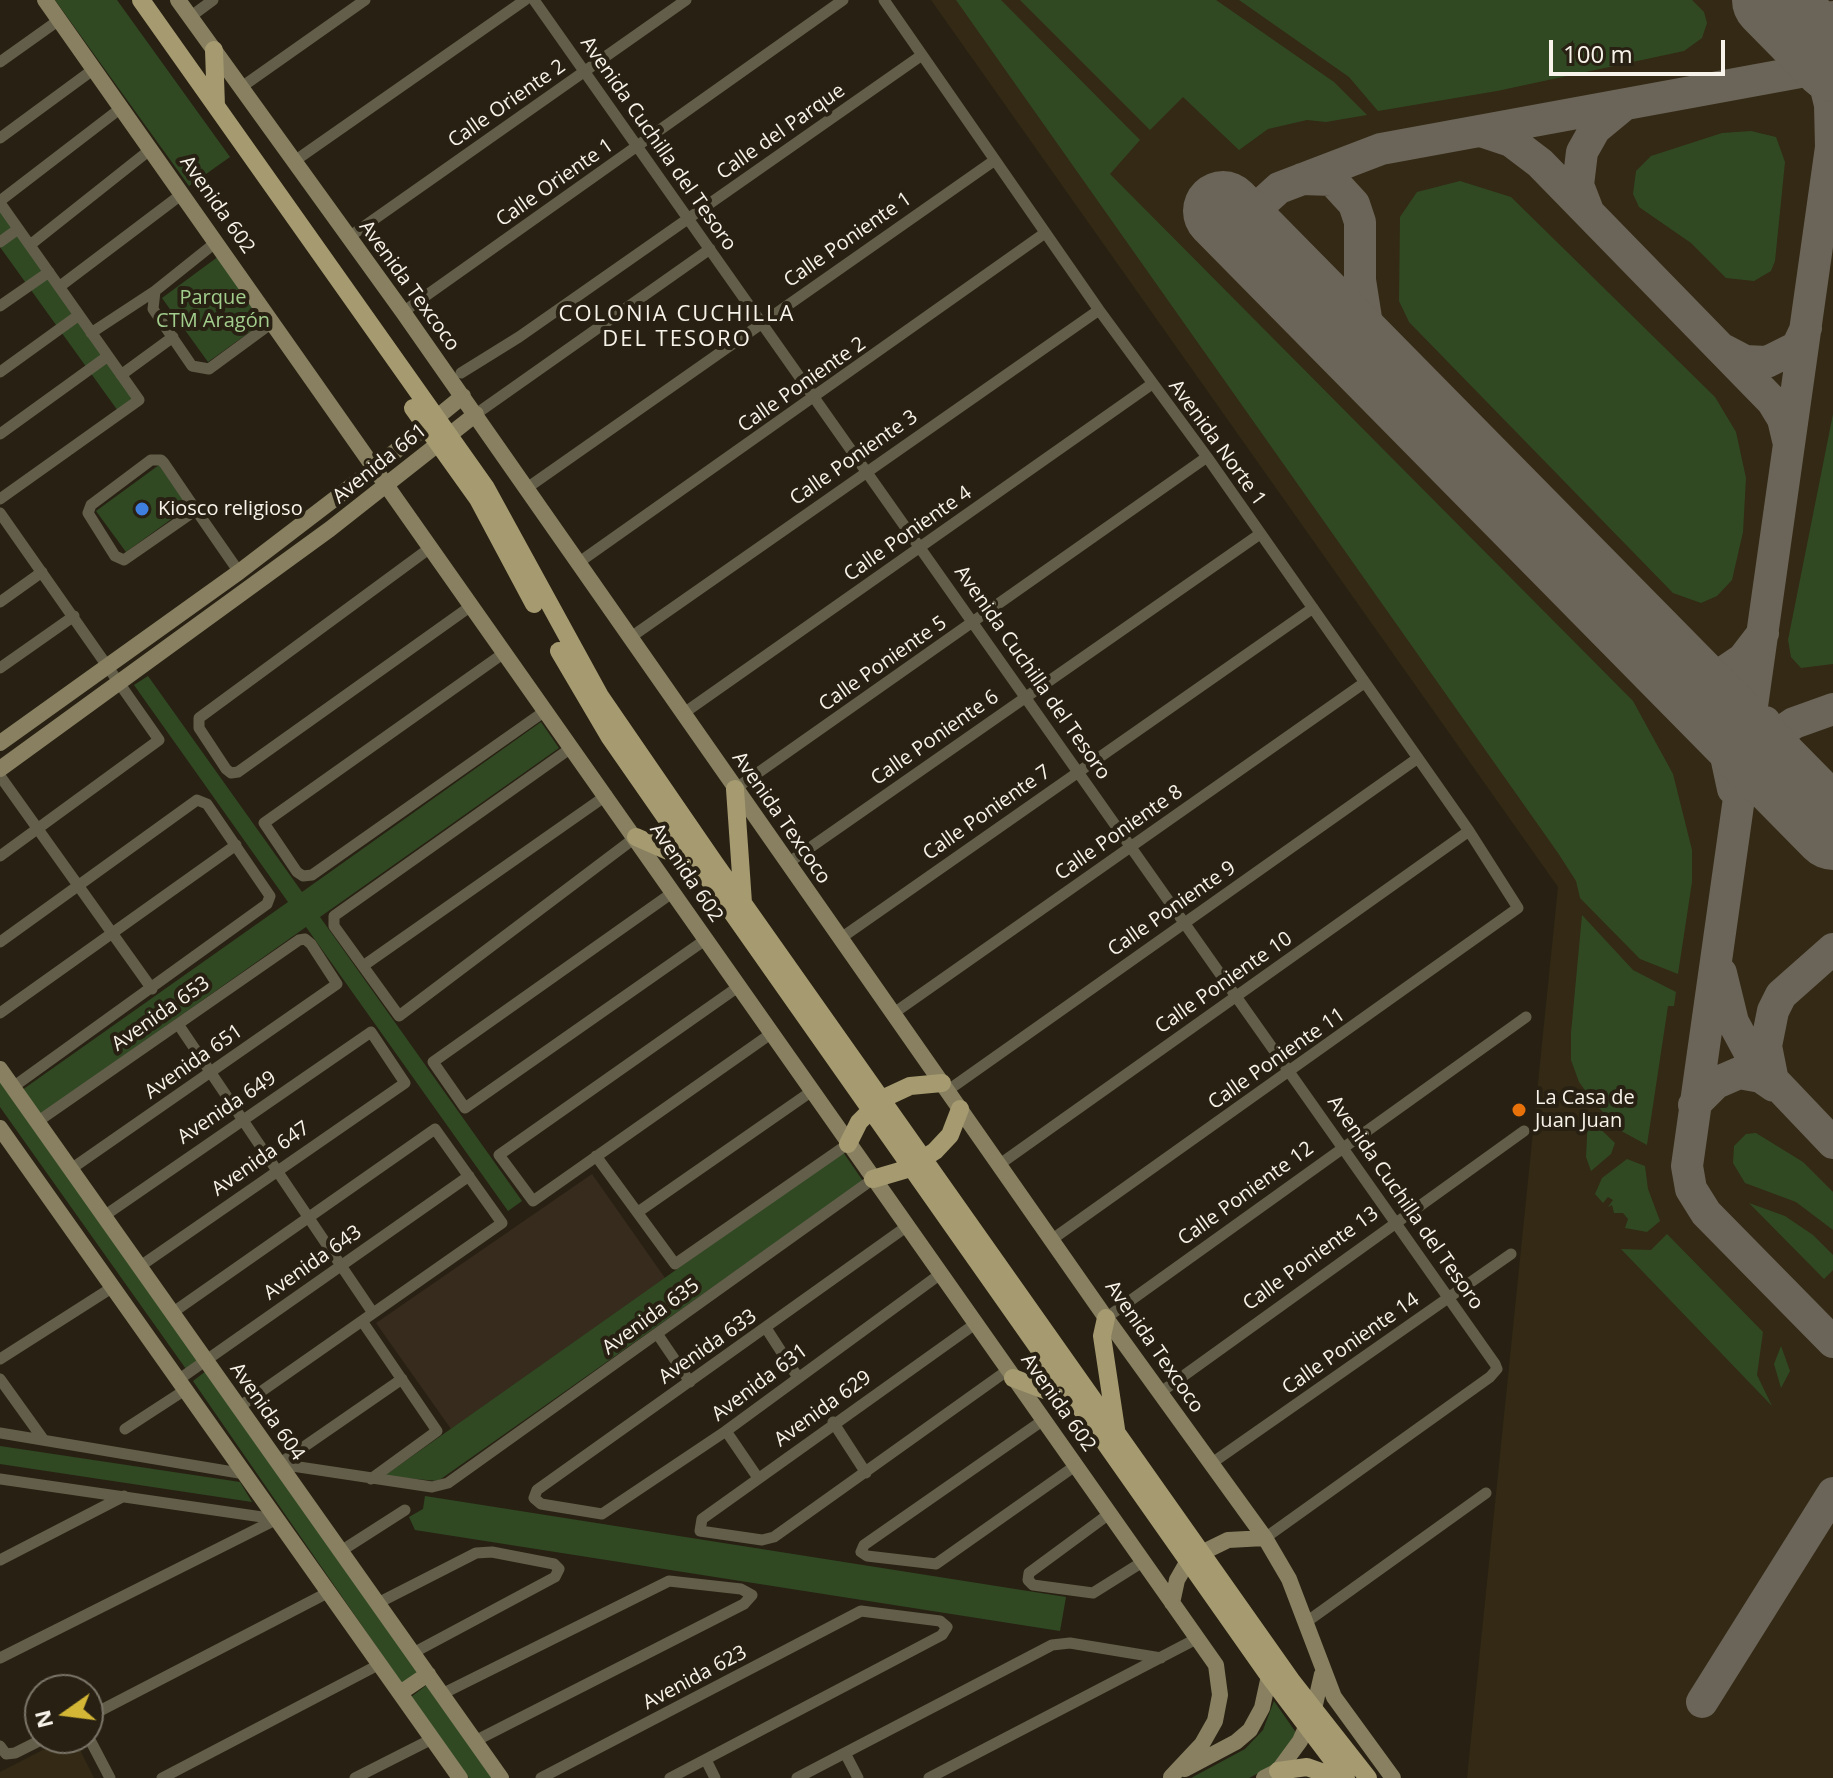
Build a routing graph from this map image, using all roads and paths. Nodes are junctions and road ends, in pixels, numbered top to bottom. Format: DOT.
graph roads {
  1 [pos="45,0"];
  2 [pos="126,0"];
  3 [pos="141,0"];
  4 [pos="178,0"];
  5 [pos="213,0"];
  6 [pos="365,0"];
  7 [pos="525,0"];
  8 [pos="534,0"];
  9 [pos="686,0"];
  10 [pos="843,0"];
  11 [pos="884,0"];
  12 [pos="190,17"];
  13 [pos="59,20"];
  14 [pos="214,50"];
  15 [pos="922,55"];
  16 [pos="0,62"];
  17 [pos="94,69"];
  18 [pos="585,71"];
  19 [pos="243,86"];
  20 [pos="216,106"];
  21 [pos="121,108"];
  22 [pos="0,138"];
  23 [pos="639,145"];
  24 [pos="151,149"];
  25 [pos="296,160"];
  26 [pos="995,160"];
  27 [pos="182,194"];
  28 [pos="0,202"];
  29 [pos="689,218"];
  30 [pos="18,229"];
  31 [pos="1045,233"];
  32 [pos="349,237"];
  33 [pos="0,242"];
  34 [pos="215,243"];
  35 [pos="30,245"];
  36 [pos="710,249"];
  37 [pos="49,272"];
  38 [pos="59,287"];
  39 [pos="155,291"];
  40 [pos="0,306"];
  41 [pos="1099,310"];
  42 [pos="403,312"];
  43 [pos="79,315"];
  44 [pos="273,322"];
  45 [pos="763,322"];
  46 [pos="91,333"];
  47 [pos="173,337"];
  48 [pos="108,356"];
  49 [pos="0,372"];
  50 [pos="461,373"];
  51 [pos="121,375"];
  52 [pos="1152,384"];
  53 [pos="463,396"];
  54 [pos="816,398"];
  55 [pos="476,414"];
  56 [pos="430,421"];
  57 [pos="0,434"];
  58 [pos="443,438"];
  59 [pos="1207,457"];
  60 [pos="375,468"];
  61 [pos="867,471"];
  62 [pos="386,485"];
  63 [pos="527,488"];
  64 [pos="0,499"];
  65 [pos="196,510"];
  66 [pos="0,513"];
  67 [pos="12,529"];
  68 [pos="1260,534"];
  69 [pos="0,538"];
  70 [pos="430,548"];
  71 [pos="921,548"];
  72 [pos="578,563"];
  73 [pos="42,572"];
  74 [pos="239,572"];
  75 [pos="0,602"];
  76 [pos="471,606"];
  77 [pos="1313,608"];
  78 [pos="74,616"];
  79 [pos="974,622"];
  80 [pos="631,637"];
  81 [pos="504,653"];
  82 [pos="107,666"];
  83 [pos="0,668"];
  84 [pos="120,682"];
  85 [pos="1364,683"];
  86 [pos="1026,696"];
  87 [pos="545,711"];
  88 [pos="684,713"];
  89 [pos="0,743"];
  90 [pos="571,748"];
  91 [pos="1418,758"];
  92 [pos="0,769"];
  93 [pos="1079,771"];
  94 [pos="0,776"];
  95 [pos="735,789"];
  96 [pos="607,795"];
  97 [pos="38,829"];
  98 [pos="1469,831"];
  99 [pos="636,837"];
  100 [pos="236,845"];
  101 [pos="1132,846"];
  102 [pos="0,856"];
  103 [pos="788,863"];
  104 [pos="698,864"];
  105 [pos="78,886"];
  106 [pos="672,893"];
  107 [pos="743,903"];
  108 [pos="1518,908"];
  109 [pos="1185,921"];
  110 [pos="112,934"];
  111 [pos="841,938"];
  112 [pos="705,940"];
  113 [pos="0,942"];
  114 [pos="363,966"];
  115 [pos="337,984"];
  116 [pos="738,987"];
  117 [pos="152,989"];
  118 [pos="1237,996"];
  119 [pos="0,1013"];
  120 [pos="894,1013"];
  121 [pos="1526,1017"];
  122 [pos="178,1024"];
  123 [pos="772,1033"];
  124 [pos="0,1069"];
  125 [pos="211,1072"];
  126 [pos="1290,1072"];
  127 [pos="405,1083"];
  128 [pos="13,1087"];
  129 [pos="944,1087"];
  130 [pos="812,1091"];
  131 [pos="876,1104"];
  132 [pos="960,1109"];
  133 [pos="242,1119"];
  134 [pos="37,1122"];
  135 [pos="0,1128"];
  136 [pos="1524,1131"];
  137 [pos="848,1144"];
  138 [pos="1345,1145"];
  139 [pos="596,1156"];
  140 [pos="918,1163"];
  141 [pos="1000,1164"];
  142 [pos="71,1169"];
  143 [pos="277,1170"];
  144 [pos="469,1176"];
  145 [pos="873,1179"];
  146 [pos="638,1212"];
  147 [pos="104,1216"];
  148 [pos="309,1217"];
  149 [pos="1396,1220"];
  150 [pos="906,1227"];
  151 [pos="1054,1238"];
  152 [pos="1511,1254"];
  153 [pos="341,1265"];
  154 [pos="139,1267"];
  155 [pos="939,1275"];
  156 [pos="113,1287"];
  157 [pos="1450,1296"];
  158 [pos="172,1313"];
  159 [pos="373,1313"];
  160 [pos="1106,1318"];
  161 [pos="362,1321"];
  162 [pos="975,1324"];
  163 [pos="766,1328"];
  164 [pos="658,1335"];
  165 [pos="0,1359"];
  166 [pos="206,1360"];
  167 [pos="1010,1374"];
  168 [pos="797,1376"];
  169 [pos="0,1379"];
  170 [pos="402,1379"];
  171 [pos="690,1382"];
  172 [pos="182,1385"];
  173 [pos="1161,1392"];
  174 [pos="1080,1403"];
  175 [pos="239,1407"];
  176 [pos="1042,1421"];
  177 [pos="833,1422"];
  178 [pos="125,1429"];
  179 [pos="726,1431"];
  180 [pos="1116,1432"];
  181 [pos="0,1433"];
  182 [pos="43,1439"];
  183 [pos="1212,1463"];
  184 [pos="279,1464"];
  185 [pos="1075,1466"];
  186 [pos="866,1473"];
  187 [pos="245,1474"];
  188 [pos="758,1478"];
  189 [pos="0,1479"];
  190 [pos="371,1479"];
  191 [pos="1486,1493"];
  192 [pos="125,1495"];
  193 [pos="405,1510"];
  194 [pos="599,1514"];
  195 [pos="1109,1514"];
  196 [pos="277,1519"];
  197 [pos="1265,1538"];
  198 [pos="341,1551"];
  199 [pos="1195,1555"];
  200 [pos="0,1560"];
  201 [pos="1144,1561"];
  202 [pos="329,1592"];
  203 [pos="378,1603"];
  204 [pos="1172,1603"];
  205 [pos="1305,1623"];
  206 [pos="1198,1638"];
  207 [pos="413,1653"];
  208 [pos="0,1658"];
  209 [pos="1161,1658"];
  210 [pos="380,1664"];
  211 [pos="428,1674"];
  212 [pos="1322,1674"];
  213 [pos="1269,1676"];
  214 [pos="400,1693"];
  215 [pos="442,1694"];
  216 [pos="104,1709"];
  217 [pos="1310,1718"];
  218 [pos="432,1739"];
  219 [pos="475,1741"];
  220 [pos="24,1744"];
  221 [pos="3,1750"];
  222 [pos="845,1753"];
  223 [pos="97,1754"];
  224 [pos="706,1760"];
  225 [pos="1271,1774"];
  226 [pos="110,1778"];
  227 [pos="162,1778"];
  228 [pos="355,1778"];
  229 [pos="460,1778"];
  230 [pos="501,1778"];
  231 [pos="541,1778"];
  232 [pos="670,1778"];
  233 [pos="715,1778"];
  234 [pos="797,1778"];
  235 [pos="858,1778"];
  236 [pos="929,1778"];
  237 [pos="1170,1778"];
  238 [pos="1338,1778"];
  239 [pos="1346,1778"];
  240 [pos="1368,1778"];
  241 [pos="1393,1778"];
  1 -- 13 [label="main road, Avenida 602"];
  2 -- 56 [label="main road, Avenida 602"];
  3 -- 20 [label="main road, Avenida 602"];
  4 -- 12 [label="main road, Avenida Texcoco"];
  5 -- 12 [label="street"];
  6 -- 19 [label="street"];
  7 -- 25 [label="street"];
  8 -- 18 [label="street, Avenida Cuchilla del Tesoro"];
  9 -- 18 [label="street, Calle Oriente 2"];
  10 -- 23 [label="street, Calle Oriente 1"];
  11 -- 15 [label="street, Avenida Norte 1"];
  12 -- 14 [label="main road, Avenida Texcoco"];
  13 -- 16 [label="street"];
  13 -- 17 [label="main road, Avenida 602"];
  14 -- 19 [label="main road, Avenida Texcoco"];
  14 -- 20 [label="main road"];
  15 -- 26 [label="street, Avenida Norte 1"];
  15 -- 29 [label="street, Calle del Parque"];
  17 -- 21 [label="main road, Avenida 602"];
  17 -- 22 [label="street"];
  18 -- 23 [label="street, Avenida Cuchilla del Tesoro"];
  18 -- 32 [label="street, Calle Oriente 2"];
  19 -- 25 [label="main road, Avenida Texcoco"];
  20 -- 56 [label="main road, Avenida 602"];
  21 -- 24 [label="main road, Avenida 602"];
  21 -- 28 [label="street"];
  23 -- 29 [label="street, Avenida Cuchilla del Tesoro"];
  23 -- 42 [label="street, Calle Oriente 1"];
  24 -- 27 [label="main road, Avenida 602"];
  24 -- 35 [label="street"];
  25 -- 32 [label="main road, Avenida Texcoco"];
  26 -- 31 [label="street, Avenida Norte 1"];
  26 -- 45 [label="street, Calle Poniente 1"];
  27 -- 34 [label="main road, Avenida 602"];
  27 -- 38 [label="street"];
  28 -- 30 [label="street"];
  29 -- 36 [label="street, Avenida Cuchilla del Tesoro"];
  29 -- 50 [label="street, Calle del Parque"];
  30 -- 33 [label="street"];
  30 -- 35 [label="street"];
  31 -- 41 [label="street, Avenida Norte 1"];
  31 -- 54 [label="street, Calle Poniente 2"];
  32 -- 42 [label="main road, Avenida Texcoco"];
  34 -- 39 [label="street"];
  34 -- 44 [label="main road, Avenida 602"];
  35 -- 37 [label="street"];
  36 -- 45 [label="street, Avenida Cuchilla del Tesoro"];
  36 -- 55 [label="street, Avenida 661"];
  37 -- 38 [label="street"];
  37 -- 40 [label="street"];
  38 -- 43 [label="street"];
  39 -- 46 [label="street"];
  39 -- 47 [label="street"];
  41 -- 52 [label="street, Avenida Norte 1"];
  41 -- 61 [label="street, Calle Poniente 3"];
  42 -- 53 [label="main road, Avenida Texcoco"];
  43 -- 46 [label="street"];
  43 -- 49 [label="street"];
  44 -- 47 [label="street"];
  44 -- 60 [label="main road, Avenida 602"];
  45 -- 54 [label="street, Avenida Cuchilla del Tesoro"];
  45 -- 63 [label="street, Calle Poniente 1"];
  46 -- 48 [label="street"];
  47 -- 51 [label="street"];
  48 -- 51 [label="street"];
  48 -- 57 [label="street"];
  51 -- 64 [label="street"];
  52 -- 59 [label="street, Avenida Norte 1"];
  52 -- 71 [label="street, Calle Poniente 4"];
  53 -- 55 [label="main road, Avenida Texcoco"];
  53 -- 56 [label="main road, Avenida 661"];
  54 -- 61 [label="street, Avenida Cuchilla del Tesoro"];
  54 -- 72 [label="street, Calle Poniente 2"];
  55 -- 58 [label="main road, Avenida 661"];
  55 -- 63 [label="main road, Avenida Texcoco"];
  56 -- 58 [label="main road, Avenida 602"];
  56 -- 60 [label="main road, Avenida 661"];
  58 -- 62 [label="main road, Avenida 661"];
  58 -- 104 [label="main road, Avenida 602"];
  58 -- 107 [label="main road, Avenida 602"];
  59 -- 68 [label="street, Avenida Norte 1"];
  59 -- 79 [label="street, Calle Poniente 5"];
  60 -- 62 [label="main road, Avenida 602"];
  60 -- 74 [label="main road, Avenida 661"];
  61 -- 71 [label="street, Avenida Cuchilla del Tesoro"];
  61 -- 80 [label="street, Calle Poniente 3"];
  62 -- 70 [label="main road, Avenida 602"];
  62 -- 84 [label="main road, Avenida 661"];
  63 -- 72 [label="main road, Avenida Texcoco"];
  65 -- 65 [label="street"];
  65 -- 74 [label="street"];
  66 -- 67 [label="street"];
  67 -- 69 [label="street"];
  67 -- 73 [label="street"];
  68 -- 77 [label="street, Avenida Norte 1"];
  68 -- 86 [label="street, Calle Poniente 6"];
  70 -- 76 [label="main road, Avenida 602"];
  70 -- 76 [label="street"];
  71 -- 79 [label="street, Avenida Cuchilla del Tesoro"];
  71 -- 88 [label="street, Calle Poniente 4"];
  72 -- 80 [label="main road, Avenida Texcoco"];
  73 -- 75 [label="street"];
  73 -- 78 [label="street"];
  74 -- 82 [label="main road, Avenida 661"];
  76 -- 81 [label="main road, Avenida 602"];
  77 -- 85 [label="street, Avenida Norte 1"];
  77 -- 93 [label="street, Calle Poniente 7"];
  78 -- 82 [label="street"];
  78 -- 83 [label="street"];
  79 -- 86 [label="street, Avenida Cuchilla del Tesoro"];
  79 -- 95 [label="street, Calle Poniente 5"];
  80 -- 88 [label="main road, Avenida Texcoco"];
  81 -- 87 [label="main road, Avenida 602"];
  81 -- 87 [label="street"];
  82 -- 84 [label="street"];
  82 -- 89 [label="main road, Avenida 661"];
  84 -- 92 [label="main road, Avenida 661"];
  84 -- 97 [label="street"];
  85 -- 91 [label="street, Avenida Norte 1"];
  85 -- 101 [label="street, Calle Poniente 8"];
  86 -- 93 [label="street, Avenida Cuchilla del Tesoro"];
  86 -- 103 [label="street, Calle Poniente 6"];
  87 -- 90 [label="main road, Avenida 602"];
  88 -- 95 [label="main road, Avenida Texcoco"];
  90 -- 96 [label="main road, Avenida 602"];
  90 -- 114 [label="street"];
  91 -- 98 [label="street, Avenida Norte 1"];
  91 -- 109 [label="street, Calle Poniente 9"];
  93 -- 101 [label="street, Avenida Cuchilla del Tesoro"];
  93 -- 111 [label="street, Calle Poniente 7"];
  94 -- 97 [label="street"];
  95 -- 103 [label="main road, Avenida Texcoco"];
  95 -- 107 [label="main road"];
  96 -- 99 [label="main road, Avenida 602"];
  96 -- 114 [label="street"];
  97 -- 102 [label="street"];
  97 -- 105 [label="street"];
  98 -- 108 [label="street, Avenida Norte 1"];
  98 -- 118 [label="street, Calle Poniente 10"];
  99 -- 104 [label="main road"];
  99 -- 106 [label="main road, Avenida 602"];
  99 -- 114 [label="street"];
  100 -- 105 [label="street"];
  100 -- 110 [label="street"];
  100 -- 117 [label="street, Avenida 653"];
  101 -- 109 [label="street, Avenida Cuchilla del Tesoro"];
  101 -- 120 [label="street, Calle Poniente 8"];
  103 -- 111 [label="main road, Avenida Texcoco"];
  104 -- 131 [label="main road, Avenida 602"];
  105 -- 110 [label="street"];
  105 -- 113 [label="street"];
  106 -- 112 [label="main road, Avenida 602"];
  106 -- 112 [label="street"];
  107 -- 131 [label="main road, Avenida 602"];
  108 -- 126 [label="street, Calle Poniente 11"];
  109 -- 118 [label="street, Avenida Cuchilla del Tesoro"];
  109 -- 129 [label="street, Calle Poniente 9"];
  110 -- 117 [label="street"];
  110 -- 119 [label="street"];
  111 -- 120 [label="main road, Avenida Texcoco"];
  112 -- 116 [label="main road, Avenida 602"];
  115 -- 122 [label="street, Avenida 653"];
  115 -- 125 [label="street, Avenida 651"];
  116 -- 123 [label="main road, Avenida 602"];
  116 -- 139 [label="street"];
  117 -- 128 [label="street, Avenida 653"];
  118 -- 126 [label="street, Avenida Cuchilla del Tesoro"];
  118 -- 141 [label="street, Calle Poniente 10"];
  120 -- 129 [label="main road, Avenida Texcoco"];
  121 -- 138 [label="street, Calle Poniente 12"];
  122 -- 125 [label="street"];
  122 -- 134 [label="street, Avenida 653"];
  123 -- 130 [label="main road, Avenida 602"];
  123 -- 139 [label="street"];
  124 -- 128 [label="main road, Avenida 604"];
  125 -- 133 [label="street"];
  125 -- 142 [label="street, Avenida 651"];
  126 -- 138 [label="street, Avenida Cuchilla del Tesoro"];
  126 -- 151 [label="street, Calle Poniente 11"];
  127 -- 133 [label="street, Avenida 649"];
  127 -- 143 [label="street, Avenida 647"];
  128 -- 134 [label="main road, Avenida 604"];
  129 -- 131 [label="main road"];
  129 -- 132 [label="main road, Avenida Texcoco"];
  130 -- 137 [label="main road, Avenida 602"];
  130 -- 146 [label="street"];
  131 -- 137 [label="main road"];
  131 -- 140 [label="main road, Avenida 602"];
  132 -- 140 [label="main road"];
  132 -- 141 [label="main road, Avenida Texcoco"];
  133 -- 143 [label="street"];
  133 -- 147 [label="street, Avenida 649"];
  134 -- 142 [label="main road, Avenida 604"];
  135 -- 156 [label="main road"];
  136 -- 149 [label="street, Calle Poniente 13"];
  137 -- 145 [label="main road, Avenida 602"];
  137 -- 146 [label="street"];
  138 -- 149 [label="street, Avenida Cuchilla del Tesoro"];
  138 -- 160 [label="street, Calle Poniente 12"];
  139 -- 146 [label="street"];
  140 -- 145 [label="main road"];
  140 -- 174 [label="main road, Avenida 602"];
  140 -- 180 [label="main road, Avenida 602"];
  141 -- 151 [label="main road, Avenida Texcoco"];
  142 -- 147 [label="main road, Avenida 604"];
  143 -- 148 [label="street"];
  143 -- 154 [label="street, Avenida 647"];
  144 -- 148 [label="street"];
  144 -- 153 [label="street, Avenida 643"];
  144 -- 159 [label="street"];
  145 -- 150 [label="main road, Avenida 602"];
  145 -- 164 [label="street, Avenida 635"];
  147 -- 154 [label="main road, Avenida 604"];
  148 -- 153 [label="street"];
  148 -- 158 [label="street"];
  149 -- 157 [label="street, Avenida Cuchilla del Tesoro"];
  149 -- 173 [label="street, Calle Poniente 13"];
  150 -- 155 [label="main road, Avenida 602"];
  150 -- 163 [label="street, Avenida 633"];
  151 -- 160 [label="main road, Avenida Texcoco"];
  152 -- 157 [label="street, Calle Poniente 14"];
  153 -- 159 [label="street"];
  153 -- 166 [label="street, Avenida 643"];
  154 -- 158 [label="main road, Avenida 604"];
  155 -- 162 [label="main road, Avenida 602"];
  155 -- 168 [label="street, Avenida 631"];
  156 -- 165 [label="street"];
  156 -- 172 [label="main road"];
  157 -- 183 [label="street, Calle Poniente 14"];
  157 -- 197 [label="street, Avenida Cuchilla del Tesoro"];
  158 -- 166 [label="main road, Avenida 604"];
  159 -- 161 [label="street"];
  160 -- 173 [label="main road, Avenida Texcoco"];
  160 -- 180 [label="main road"];
  161 -- 170 [label="street"];
  161 -- 175 [label="street"];
  162 -- 167 [label="main road, Avenida 602"];
  162 -- 177 [label="street, Avenida 629"];
  163 -- 168 [label="street"];
  163 -- 171 [label="street, Avenida 633"];
  164 -- 171 [label="street"];
  164 -- 190 [label="street, Avenida 635"];
  166 -- 172 [label="street, Avenida 643"];
  166 -- 175 [label="main road, Avenida 604"];
  167 -- 174 [label="main road"];
  167 -- 176 [label="main road, Avenida 602"];
  167 -- 186 [label="street"];
  168 -- 179 [label="street, Avenida 631"];
  169 -- 182 [label="street"];
  170 -- 184 [label="street"];
  170 -- 190 [label="street"];
  171 -- 194 [label="street, Avenida 633"];
  172 -- 178 [label="street, Avenida 643"];
  172 -- 187 [label="main road"];
  173 -- 183 [label="main road, Avenida Texcoco"];
  174 -- 199 [label="main road, Avenida 602"];
  175 -- 184 [label="main road, Avenida 604"];
  176 -- 185 [label="main road, Avenida 602"];
  176 -- 185 [label="street"];
  177 -- 186 [label="street"];
  177 -- 188 [label="street, Avenida 629"];
  179 -- 188 [label="street"];
  179 -- 194 [label="street, Avenida 631"];
  180 -- 199 [label="main road, Avenida 602"];
  181 -- 182 [label="street"];
  182 -- 187 [label="street"];
  183 -- 197 [label="main road, Avenida Texcoco"];
  184 -- 190 [label="street"];
  184 -- 198 [label="main road, Avenida 604"];
  185 -- 195 [label="main road, Avenida 602"];
  186 -- 188 [label="street, Avenida 629"];
  187 -- 196 [label="main road"];
  189 -- 192 [label="street"];
  191 -- 205 [label="street"];
  192 -- 196 [label="street"];
  192 -- 200 [label="street"];
  193 -- 198 [label="street"];
  195 -- 201 [label="main road, Avenida 602"];
  195 -- 201 [label="street"];
  196 -- 202 [label="main road"];
  196 -- 208 [label="street"];
  197 -- 199 [label="main road"];
  197 -- 205 [label="main road, Avenida Texcoco"];
  198 -- 203 [label="main road, Avenida 604"];
  199 -- 204 [label="main road"];
  199 -- 213 [label="main road, Avenida 602"];
  199 -- 217 [label="main road, Avenida 602"];
  201 -- 204 [label="main road, Avenida 602"];
  202 -- 210 [label="main road"];
  202 -- 216 [label="street"];
  203 -- 207 [label="main road, Avenida 604"];
  203 -- 207 [label="street"];
  204 -- 206 [label="main road, Avenida 602"];
  205 -- 212 [label="main road, Avenida Texcoco"];
  206 -- 209 [label="street"];
  206 -- 237 [label="main road, Avenida 602"];
  207 -- 211 [label="main road, Avenida 604"];
  209 -- 222 [label="street"];
  209 -- 236 [label="street"];
  210 -- 214 [label="main road"];
  210 -- 227 [label="street"];
  211 -- 214 [label="main road"];
  211 -- 215 [label="main road, Avenida 604"];
  212 -- 217 [label="main road"];
  212 -- 241 [label="main road, Avenida Texcoco"];
  213 -- 217 [label="main road, Avenida 602"];
  213 -- 237 [label="main road"];
  214 -- 218 [label="main road"];
  215 -- 219 [label="main road, Avenida 604"];
  215 -- 219 [label="street"];
  217 -- 225 [label="main road"];
  217 -- 239 [label="main road, Avenida 602"];
  217 -- 240 [label="main road, Avenida 602"];
  218 -- 228 [label="street"];
  218 -- 229 [label="main road"];
  219 -- 230 [label="main road, Avenida 604"];
  220 -- 221 [label="street"];
  222 -- 234 [label="street"];
  222 -- 235 [label="street"];
  223 -- 226 [label="street"];
  224 -- 231 [label="street, Avenida 623"];
  224 -- 232 [label="street"];
  224 -- 233 [label="street"];
  225 -- 238 [label="main road"];
}
